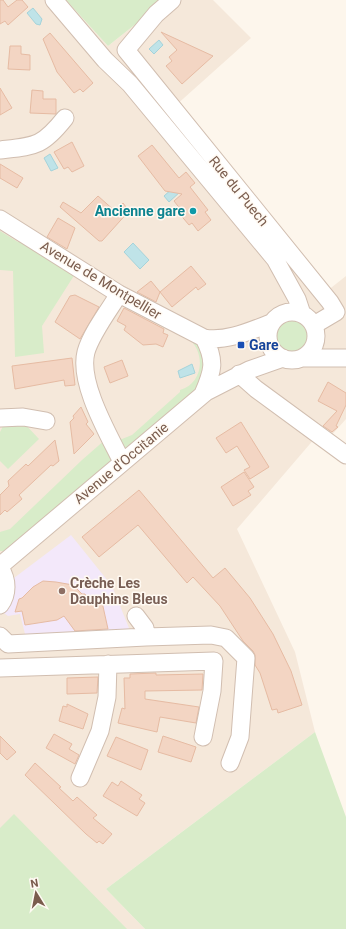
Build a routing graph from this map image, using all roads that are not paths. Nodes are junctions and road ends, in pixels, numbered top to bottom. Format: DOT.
graph roads {
  1 [pos="54,0"];
  2 [pos="172,0"];
  3 [pos="65,118"];
  4 [pos="0,150"];
  5 [pos="0,219"];
  6 [pos="290,289"];
  7 [pos="119,294"];
  8 [pos="311,325"];
  9 [pos="274,337"];
  10 [pos="204,338"];
  11 [pos="303,358"];
  12 [pos="344,358"];
  13 [pos="244,372"];
  14 [pos="203,394"];
  15 [pos="0,418"];
  16 [pos="46,421"];
  17 [pos="346,455"];
  18 [pos="122,462"];
  19 [pos="0,567"];
  20 [pos="0,605"];
  21 [pos="136,616"];
  22 [pos="0,636"];
  23 [pos="146,638"];
  24 [pos="108,664"];
  25 [pos="0,668"];
  26 [pos="204,737"];
  27 [pos="230,763"];
  28 [pos="80,778"];
  1 -- 6 [label="street"];
  2 -- 8 [label="street, Rue du Puech"];
  3 -- 4 [label="street"];
  5 -- 7 [label="street, Avenue de Montpellier"];
  6 -- 8 [label="street"];
  6 -- 9 [label="street"];
  7 -- 10 [label="street, Avenue de Montpellier"];
  7 -- 18 [label="street"];
  8 -- 9 [label="street"];
  8 -- 11 [label="street"];
  8 -- 12 [label="street"];
  9 -- 10 [label="street, Avenue de Montpellier"];
  9 -- 11 [label="street"];
  9 -- 13 [label="street, Avenue d'Occitanie"];
  10 -- 14 [label="street"];
  11 -- 12 [label="street"];
  13 -- 14 [label="street, Avenue d'Occitanie"];
  13 -- 17 [label="street"];
  14 -- 18 [label="street, Avenue d'Occitanie"];
  15 -- 16 [label="street"];
  18 -- 19 [label="street, Avenue d'Occitanie"];
  19 -- 20 [label="street"];
  21 -- 23 [label="street"];
  22 -- 23 [label="street"];
  23 -- 27 [label="street"];
  24 -- 25 [label="street"];
  24 -- 26 [label="street"];
  24 -- 28 [label="street"];
}
